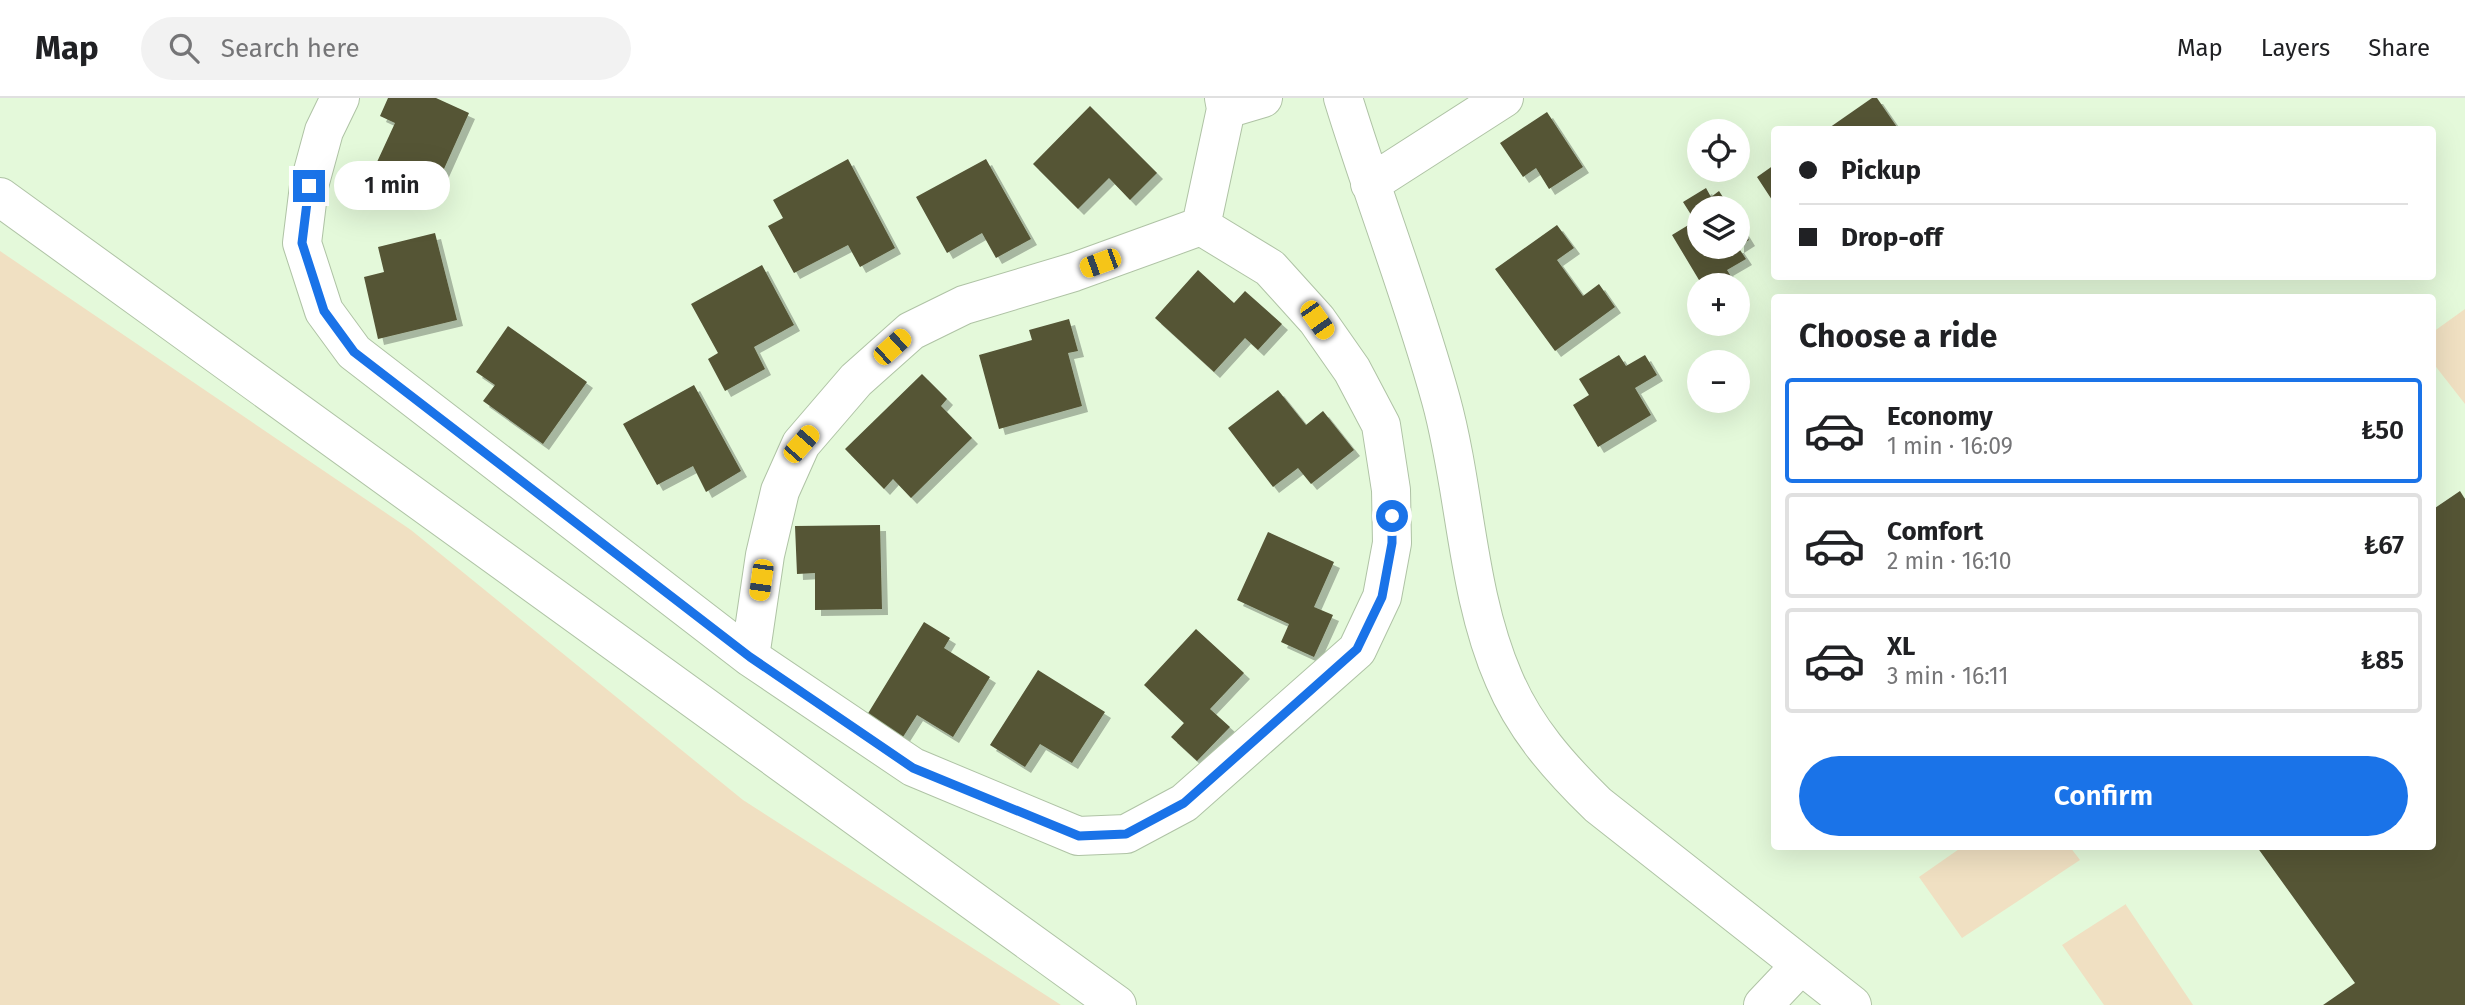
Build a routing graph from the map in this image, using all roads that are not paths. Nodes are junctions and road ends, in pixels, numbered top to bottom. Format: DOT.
graph roads {
  1 [pos="340,98"];
  2 [pos="1263,98"];
  3 [pos="1343,98"];
  4 [pos="1504,98"];
  5 [pos="1225,103"];
  6 [pos="1370,184"];
  7 [pos="0,197"];
  8 [pos="1201,226"];
  9 [pos="750,657"];
  10 [pos="1801,965"];
  11 [pos="1116,1005"];
  12 [pos="1763,1005"];
  13 [pos="1852,1005"];
  1 -- 9 [label="street"];
  2 -- 5 [label="street"];
  3 -- 6 [label="street"];
  4 -- 6 [label="street"];
  5 -- 8 [label="street"];
  6 -- 10 [label="street"];
  7 -- 11 [label="street"];
  8 -- 9 [label="street"];
  8 -- 9 [label="street"];
  10 -- 12 [label="street"];
  10 -- 13 [label="street"];
}
